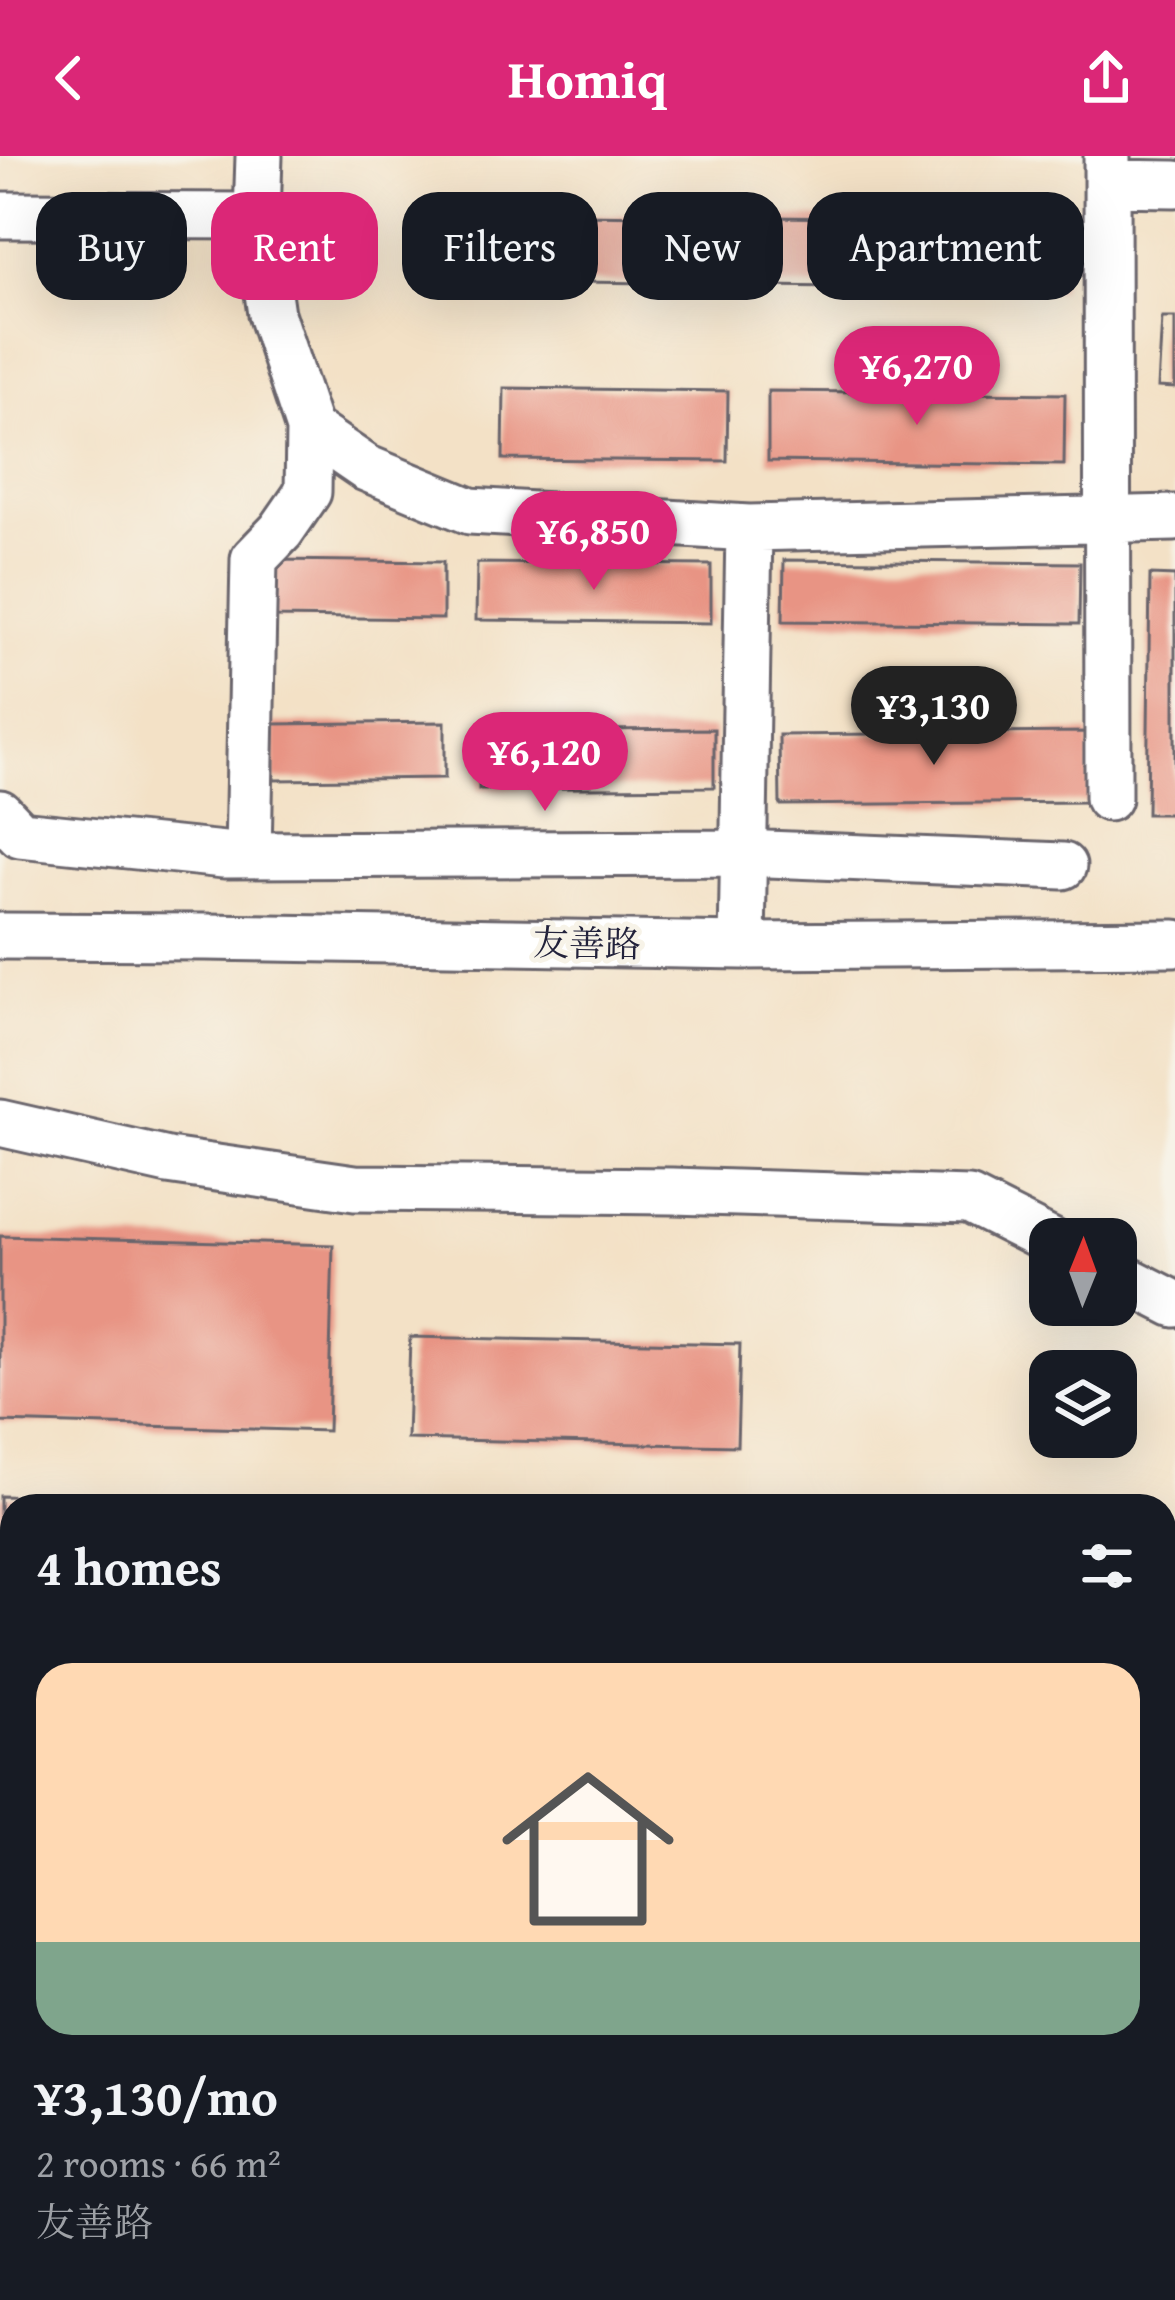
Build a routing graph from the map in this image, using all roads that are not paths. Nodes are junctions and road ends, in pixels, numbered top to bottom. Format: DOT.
graph roads {
  1 [pos="259,156"];
  2 [pos="1107,169"];
  3 [pos="1175,184"];
  4 [pos="258,192"];
  5 [pos="0,214"];
  6 [pos="211,216"];
  7 [pos="270,300"];
  8 [pos="309,429"];
  9 [pos="1175,518"];
  10 [pos="1109,520"];
  11 [pos="749,528"];
  12 [pos="1108,798"];
  13 [pos="0,813"];
  14 [pos="743,854"];
  15 [pos="248,855"];
  16 [pos="1063,866"];
  17 [pos="0,936"];
  18 [pos="1175,943"];
  19 [pos="742,946"];
  20 [pos="0,1123"];
  21 [pos="1029,1230"];
  22 [pos="1137,1285"];
  23 [pos="1175,1304"];
  1 -- 4 [label="street"];
  2 -- 3 [label="street"];
  2 -- 10 [label="street"];
  5 -- 6 [label="street"];
  7 -- 8 [label="street"];
  8 -- 11 [label="street"];
  8 -- 15 [label="street"];
  9 -- 10 [label="street"];
  10 -- 11 [label="street"];
  10 -- 12 [label="street"];
  11 -- 14 [label="street"];
  13 -- 15 [label="street"];
  14 -- 15 [label="street"];
  14 -- 16 [label="street"];
  14 -- 19 [label="street"];
  17 -- 19 [label="street, 友善路"];
  18 -- 19 [label="street, 友善路"];
  20 -- 21 [label="street"];
  22 -- 23 [label="street"];
}
